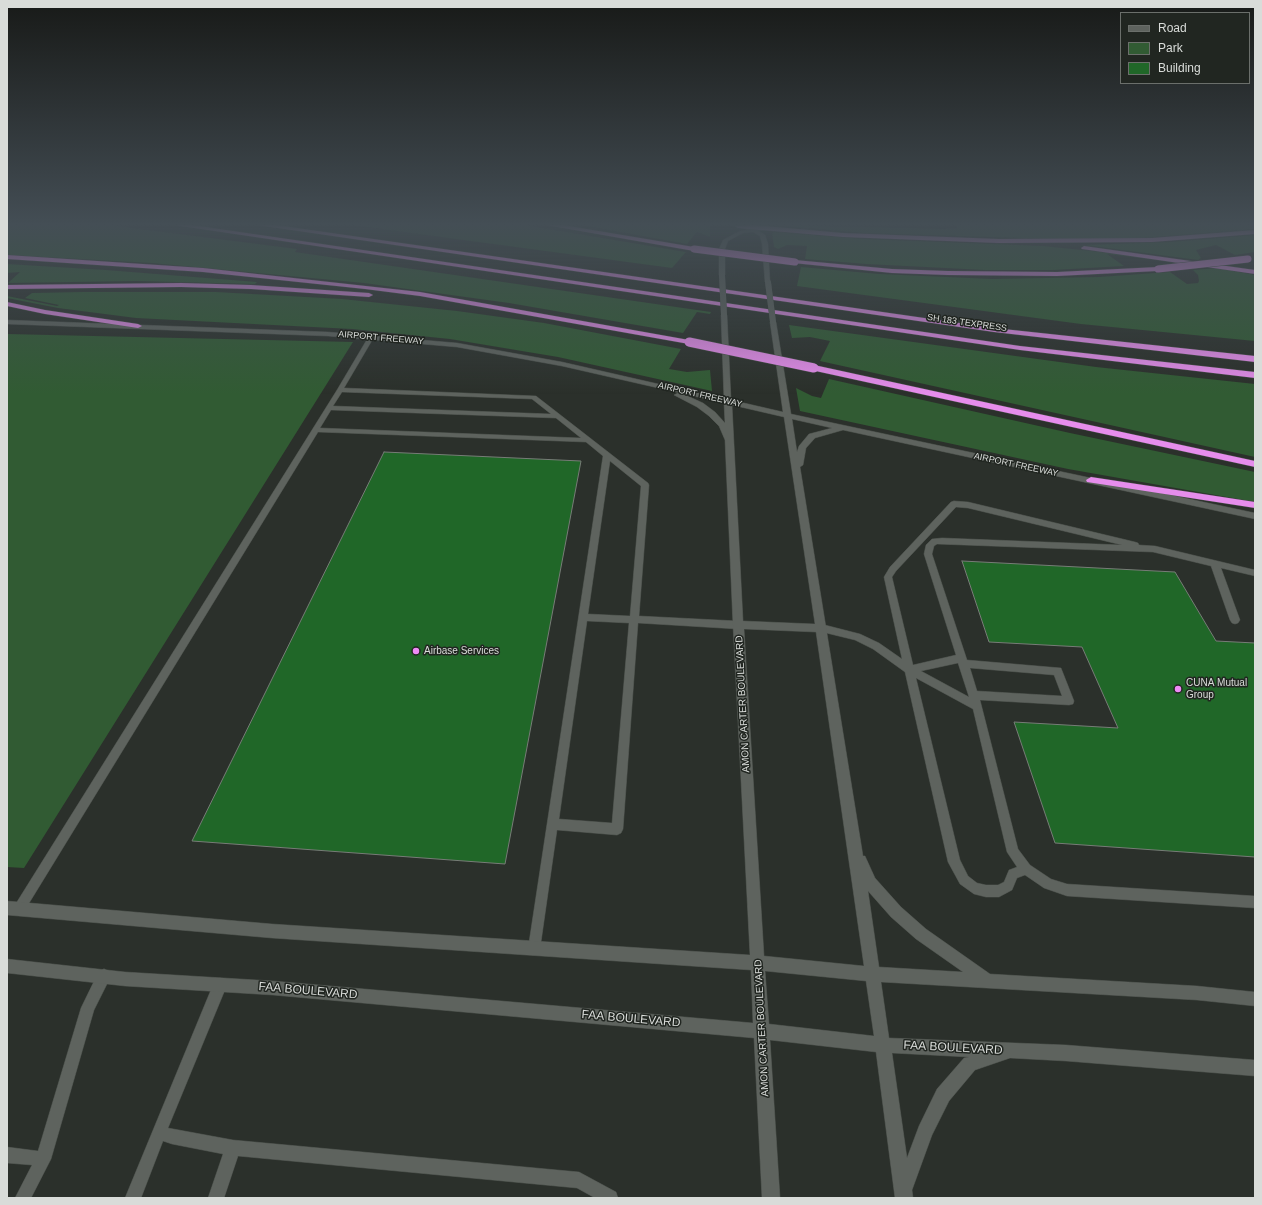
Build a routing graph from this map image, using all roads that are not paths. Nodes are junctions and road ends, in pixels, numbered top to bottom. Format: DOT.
graph roads {
  1 [pos="318,281"];
  2 [pos="562,281"];
  3 [pos="613,281"];
  4 [pos="653,281"];
  5 [pos="697,281"];
  6 [pos="722,281"];
  7 [pos="768,281"];
  8 [pos="7,287"];
  9 [pos="7,304"];
  10 [pos="547,316"];
  11 [pos="7,322"];
  12 [pos="138,326"];
  13 [pos="371,338"];
  14 [pos="1255,351"];
  15 [pos="1255,359"];
  16 [pos="1255,366"];
  17 [pos="1255,375"];
  18 [pos="658,386"];
  19 [pos="340,390"];
  20 [pos="729,402"];
  21 [pos="329,408"];
  22 [pos="788,415"];
  23 [pos="558,416"];
  24 [pos="848,429"];
  25 [pos="315,430"];
  26 [pos="588,440"];
  27 [pos="730,446"];
  28 [pos="607,455"];
  29 [pos="1255,464"];
  30 [pos="798,471"];
  31 [pos="1091,480"];
  32 [pos="1255,505"];
  33 [pos="1255,516"];
  34 [pos="1155,550"];
  35 [pos="1215,564"];
  36 [pos="1255,573"];
  37 [pos="583,617"];
  38 [pos="635,620"];
  39 [pos="1235,620"];
  40 [pos="738,625"];
  41 [pos="821,628"];
  42 [pos="962,661"];
  43 [pos="910,670"];
  44 [pos="973,695"];
  45 [pos="977,706"];
  46 [pos="553,824"];
  47 [pos="856,854"];
  48 [pos="1026,869"];
  49 [pos="1255,902"];
  50 [pos="13,908"];
  51 [pos="534,948"];
  52 [pos="758,963"];
  53 [pos="7,966"];
  54 [pos="872,974"];
  55 [pos="104,976"];
  56 [pos="988,981"];
  57 [pos="220,985"];
  58 [pos="1255,1000"];
  59 [pos="762,1031"];
  60 [pos="882,1045"];
  61 [pos="1010,1051"];
  62 [pos="1255,1068"];
  63 [pos="159,1132"];
  64 [pos="233,1148"];
  65 [pos="7,1155"];
  66 [pos="42,1159"];
  67 [pos="904,1194"];
  68 [pos="23,1198"];
  69 [pos="133,1198"];
  70 [pos="216,1198"];
  71 [pos="610,1198"];
  72 [pos="772,1198"];
  1 -- 10 [label="highway"];
  2 -- 17 [label="highway"];
  3 -- 16 [label="highway, SH 183 TEXPRESS"];
  4 -- 15 [label="highway, SH 183 TEXPRESS"];
  5 -- 14 [label="highway"];
  6 -- 20 [label="street, AMON CARTER BOULEVARD, bridge"];
  7 -- 22 [label="street, bridge"];
  8 -- 10 [label="highway"];
  9 -- 12 [label="highway"];
  10 -- 29 [label="highway, bridge"];
  11 -- 12 [label="street, AIRPORT FREEWAY"];
  12 -- 13 [label="street, AIRPORT FREEWAY"];
  13 -- 18 [label="street, AIRPORT FREEWAY"];
  13 -- 19 [label="lane"];
  18 -- 20 [label="street, AIRPORT FREEWAY"];
  18 -- 27 [label="street"];
  19 -- 21 [label="lane"];
  19 -- 23 [label="lane"];
  20 -- 22 [label="street, AIRPORT FREEWAY"];
  20 -- 27 [label="street, AMON CARTER BOULEVARD"];
  21 -- 23 [label="lane"];
  21 -- 25 [label="lane"];
  22 -- 24 [label="street, AIRPORT FREEWAY"];
  22 -- 30 [label="street"];
  23 -- 26 [label="lane"];
  24 -- 30 [label="street"];
  24 -- 31 [label="street, AIRPORT FREEWAY"];
  25 -- 26 [label="lane"];
  25 -- 50 [label="lane"];
  26 -- 28 [label="lane"];
  27 -- 40 [label="street, AMON CARTER BOULEVARD"];
  28 -- 37 [label="lane"];
  28 -- 38 [label="lane"];
  30 -- 41 [label="street"];
  31 -- 32 [label="highway"];
  31 -- 33 [label="street, AIRPORT FREEWAY"];
  34 -- 35 [label="lane"];
  34 -- 42 [label="lane"];
  34 -- 43 [label="lane"];
  35 -- 36 [label="lane"];
  35 -- 39 [label="lane"];
  37 -- 38 [label="lane"];
  37 -- 46 [label="lane"];
  38 -- 40 [label="lane"];
  38 -- 46 [label="lane"];
  40 -- 41 [label="street"];
  40 -- 52 [label="street, AMON CARTER BOULEVARD"];
  41 -- 43 [label="lane"];
  41 -- 47 [label="street"];
  42 -- 43 [label="lane"];
  42 -- 44 [label="lane"];
  42 -- 44 [label="lane"];
  43 -- 45 [label="lane"];
  43 -- 48 [label="lane"];
  44 -- 45 [label="lane"];
  45 -- 48 [label="lane"];
  46 -- 51 [label="lane"];
  47 -- 54 [label="street"];
  47 -- 56 [label="street"];
  48 -- 49 [label="lane"];
  50 -- 51 [label="street"];
  51 -- 52 [label="street"];
  52 -- 54 [label="street"];
  52 -- 59 [label="street, AMON CARTER BOULEVARD"];
  53 -- 55 [label="street, FAA BOULEVARD"];
  54 -- 56 [label="street"];
  54 -- 60 [label="street"];
  55 -- 57 [label="street, FAA BOULEVARD"];
  55 -- 66 [label="lane"];
  56 -- 58 [label="street"];
  57 -- 59 [label="street, FAA BOULEVARD"];
  57 -- 63 [label="lane"];
  59 -- 60 [label="street, FAA BOULEVARD"];
  59 -- 72 [label="street, AMON CARTER BOULEVARD"];
  60 -- 61 [label="street, FAA BOULEVARD"];
  60 -- 67 [label="street"];
  61 -- 62 [label="street, FAA BOULEVARD"];
  61 -- 67 [label="street"];
  63 -- 64 [label="lane"];
  63 -- 69 [label="lane"];
  64 -- 70 [label="lane"];
  64 -- 71 [label="lane"];
  65 -- 66 [label="lane"];
  66 -- 68 [label="lane"];
}
